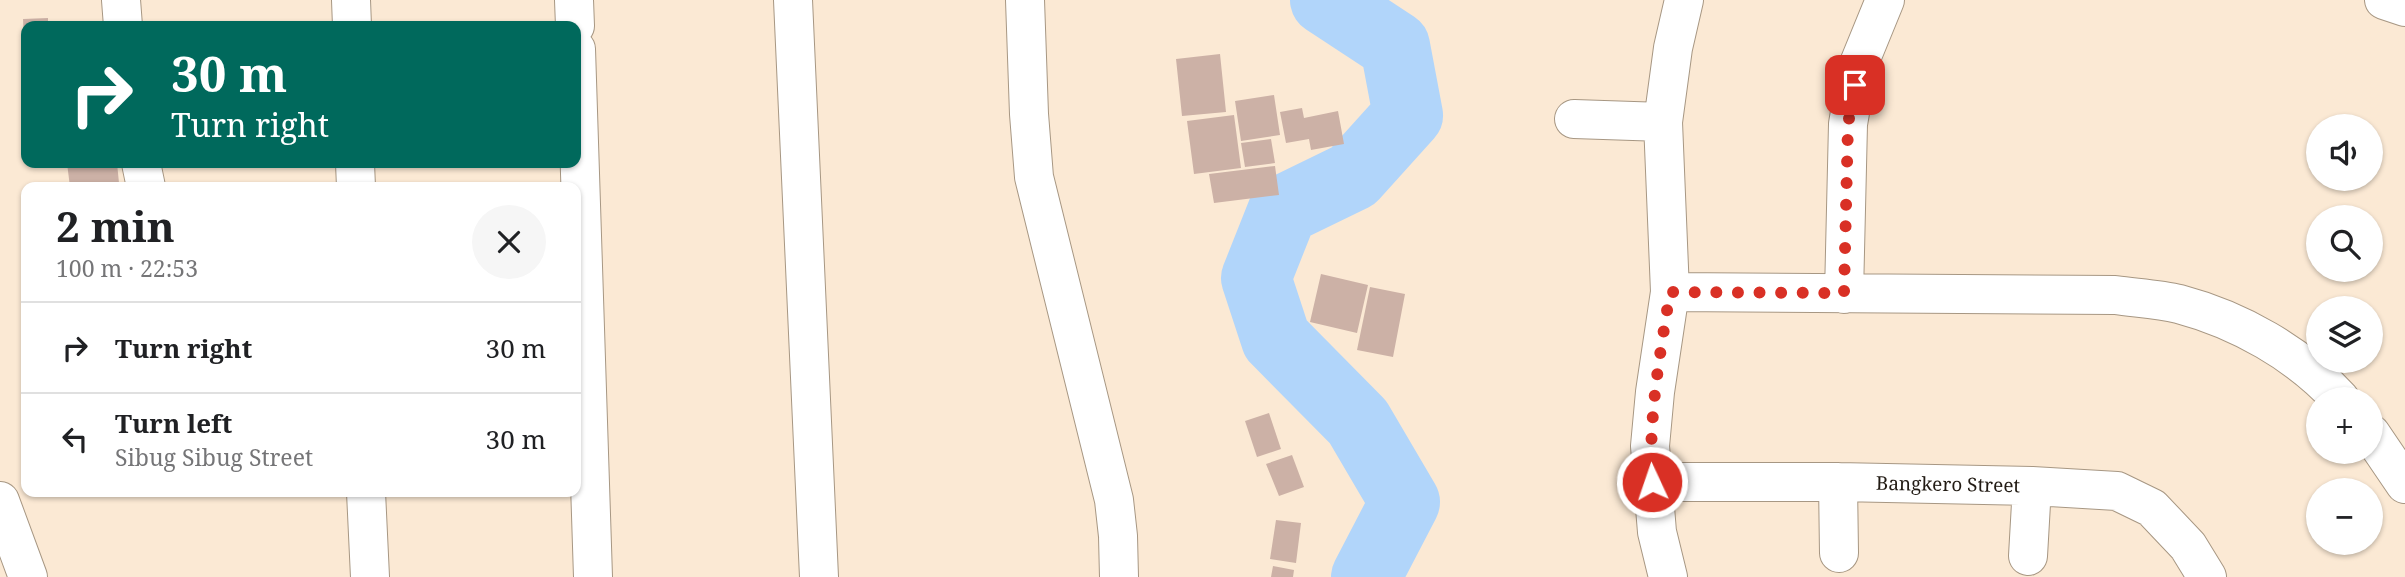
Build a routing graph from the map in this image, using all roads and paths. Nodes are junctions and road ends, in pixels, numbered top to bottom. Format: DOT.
graph roads {
  1 [pos="121,0"];
  2 [pos="351,0"];
  3 [pos="574,0"];
  4 [pos="793,0"];
  5 [pos="1025,0"];
  6 [pos="1684,0"];
  7 [pos="1885,0"];
  8 [pos="2384,0"];
  9 [pos="2405,7"];
  10 [pos="123,21"];
  11 [pos="352,21"];
  12 [pos="575,21"];
  13 [pos="1574,119"];
  14 [pos="1663,122"];
  15 [pos="581,204"];
  16 [pos="1670,292"];
  17 [pos="1844,293"];
  18 [pos="2329,387"];
  19 [pos="2383,452"];
  20 [pos="1652,482"];
  21 [pos="1838,482"];
  22 [pos="2405,484"];
  23 [pos="2032,486"];
  24 [pos="366,497"];
  25 [pos="1,505"];
  26 [pos="1839,553"];
  27 [pos="2028,556"];
  28 [pos="28,577"];
  29 [pos="370,577"];
  30 [pos="593,577"];
  31 [pos="819,577"];
  32 [pos="1119,577"];
  33 [pos="1668,577"];
  34 [pos="2207,577"];
  1 -- 10 [label="street"];
  2 -- 11 [label="street"];
  3 -- 12 [label="street"];
  4 -- 31 [label="street"];
  5 -- 32 [label="street"];
  6 -- 14 [label="street"];
  7 -- 17 [label="street"];
  8 -- 9 [label="street"];
  13 -- 14 [label="street"];
  14 -- 16 [label="street"];
  15 -- 30 [label="street"];
  16 -- 17 [label="street"];
  16 -- 20 [label="street"];
  17 -- 18 [label="street"];
  19 -- 22 [label="street"];
  20 -- 21 [label="street, Bangkero Street"];
  20 -- 33 [label="street"];
  21 -- 23 [label="street, Bangkero Street"];
  21 -- 26 [label="street"];
  23 -- 27 [label="street"];
  23 -- 34 [label="street, Bangkero Street"];
  24 -- 29 [label="street"];
  25 -- 28 [label="street"];
}
